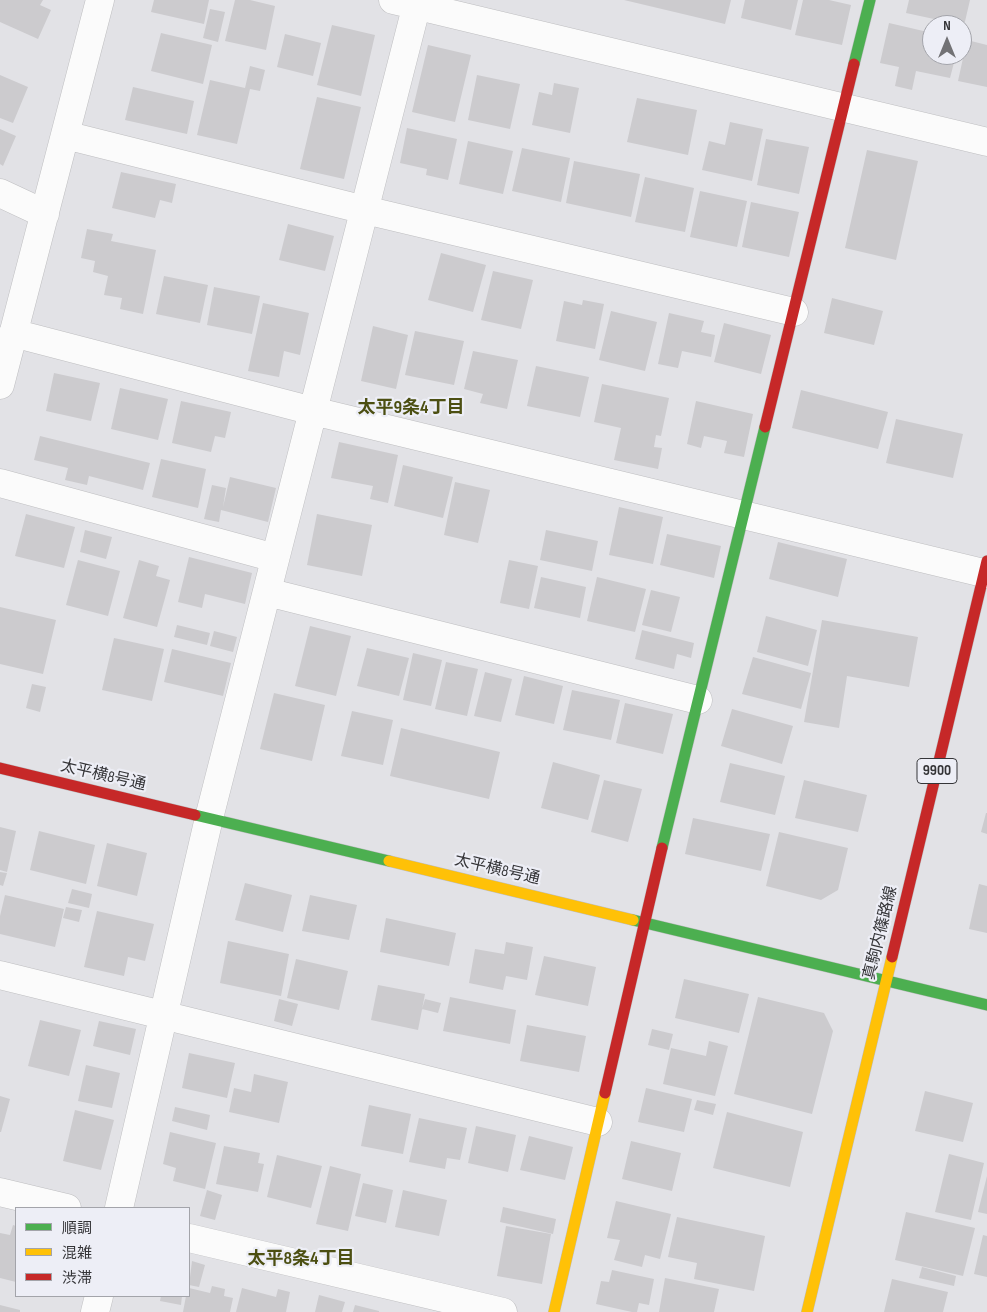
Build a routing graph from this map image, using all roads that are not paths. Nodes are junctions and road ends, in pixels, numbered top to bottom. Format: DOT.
graph roads {
  1 [pos="100,0"];
  2 [pos="870,0"];
  3 [pos="410,2"];
  4 [pos="844,108"];
  5 [pos="65,135"];
  6 [pos="987,142"];
  7 [pos="0,192"];
  8 [pos="365,210"];
  9 [pos="44,214"];
  10 [pos="794,312"];
  11 [pos="14,333"];
  12 [pos="0,385"];
  13 [pos="313,411"];
  14 [pos="0,483"];
  15 [pos="744,513"];
  16 [pos="275,558"];
  17 [pos="986,569"];
  18 [pos="267,592"];
  19 [pos="698,700"];
  20 [pos="0,768"];
  21 [pos="209,818"];
  22 [pos="644,922"];
  23 [pos="0,975"];
  24 [pos="887,980"];
  25 [pos="987,1004"];
  26 [pos="164,1015"];
  27 [pos="598,1122"];
  28 [pos="0,1192"];
  29 [pos="63,1207"];
  30 [pos="119,1207"];
  31 [pos="190,1238"];
  32 [pos="99,1297"];
  33 [pos="95,1312"];
  34 [pos="503,1312"];
  35 [pos="554,1312"];
  36 [pos="807,1312"];
  1 -- 5 [label="street"];
  2 -- 4 [label="street"];
  3 -- 4 [label="street"];
  3 -- 8 [label="street"];
  4 -- 6 [label="street"];
  4 -- 10 [label="street"];
  5 -- 8 [label="street"];
  5 -- 9 [label="street"];
  7 -- 9 [label="street"];
  8 -- 10 [label="street"];
  8 -- 13 [label="street"];
  9 -- 11 [label="street"];
  10 -- 15 [label="street"];
  11 -- 12 [label="street"];
  11 -- 13 [label="street"];
  13 -- 15 [label="street"];
  13 -- 16 [label="street"];
  14 -- 16 [label="street"];
  15 -- 17 [label="street"];
  15 -- 19 [label="street"];
  16 -- 18 [label="street"];
  17 -- 24 [label="street, 真駒内篠路線 / 9900"];
  18 -- 19 [label="street"];
  18 -- 21 [label="street"];
  19 -- 22 [label="street"];
  20 -- 21 [label="street, 太平横8号通"];
  21 -- 22 [label="street, 太平横8号通"];
  21 -- 26 [label="street"];
  22 -- 24 [label="street, 太平横8号通"];
  22 -- 27 [label="street"];
  23 -- 26 [label="street"];
  24 -- 25 [label="street, 太平横8号通"];
  24 -- 36 [label="street, 真駒内篠路線 / 9900"];
  26 -- 27 [label="street"];
  26 -- 30 [label="street"];
  27 -- 35 [label="street"];
  28 -- 29 [label="street"];
  31 -- 34 [label="street"];
  32 -- 33 [label="street"];
}
